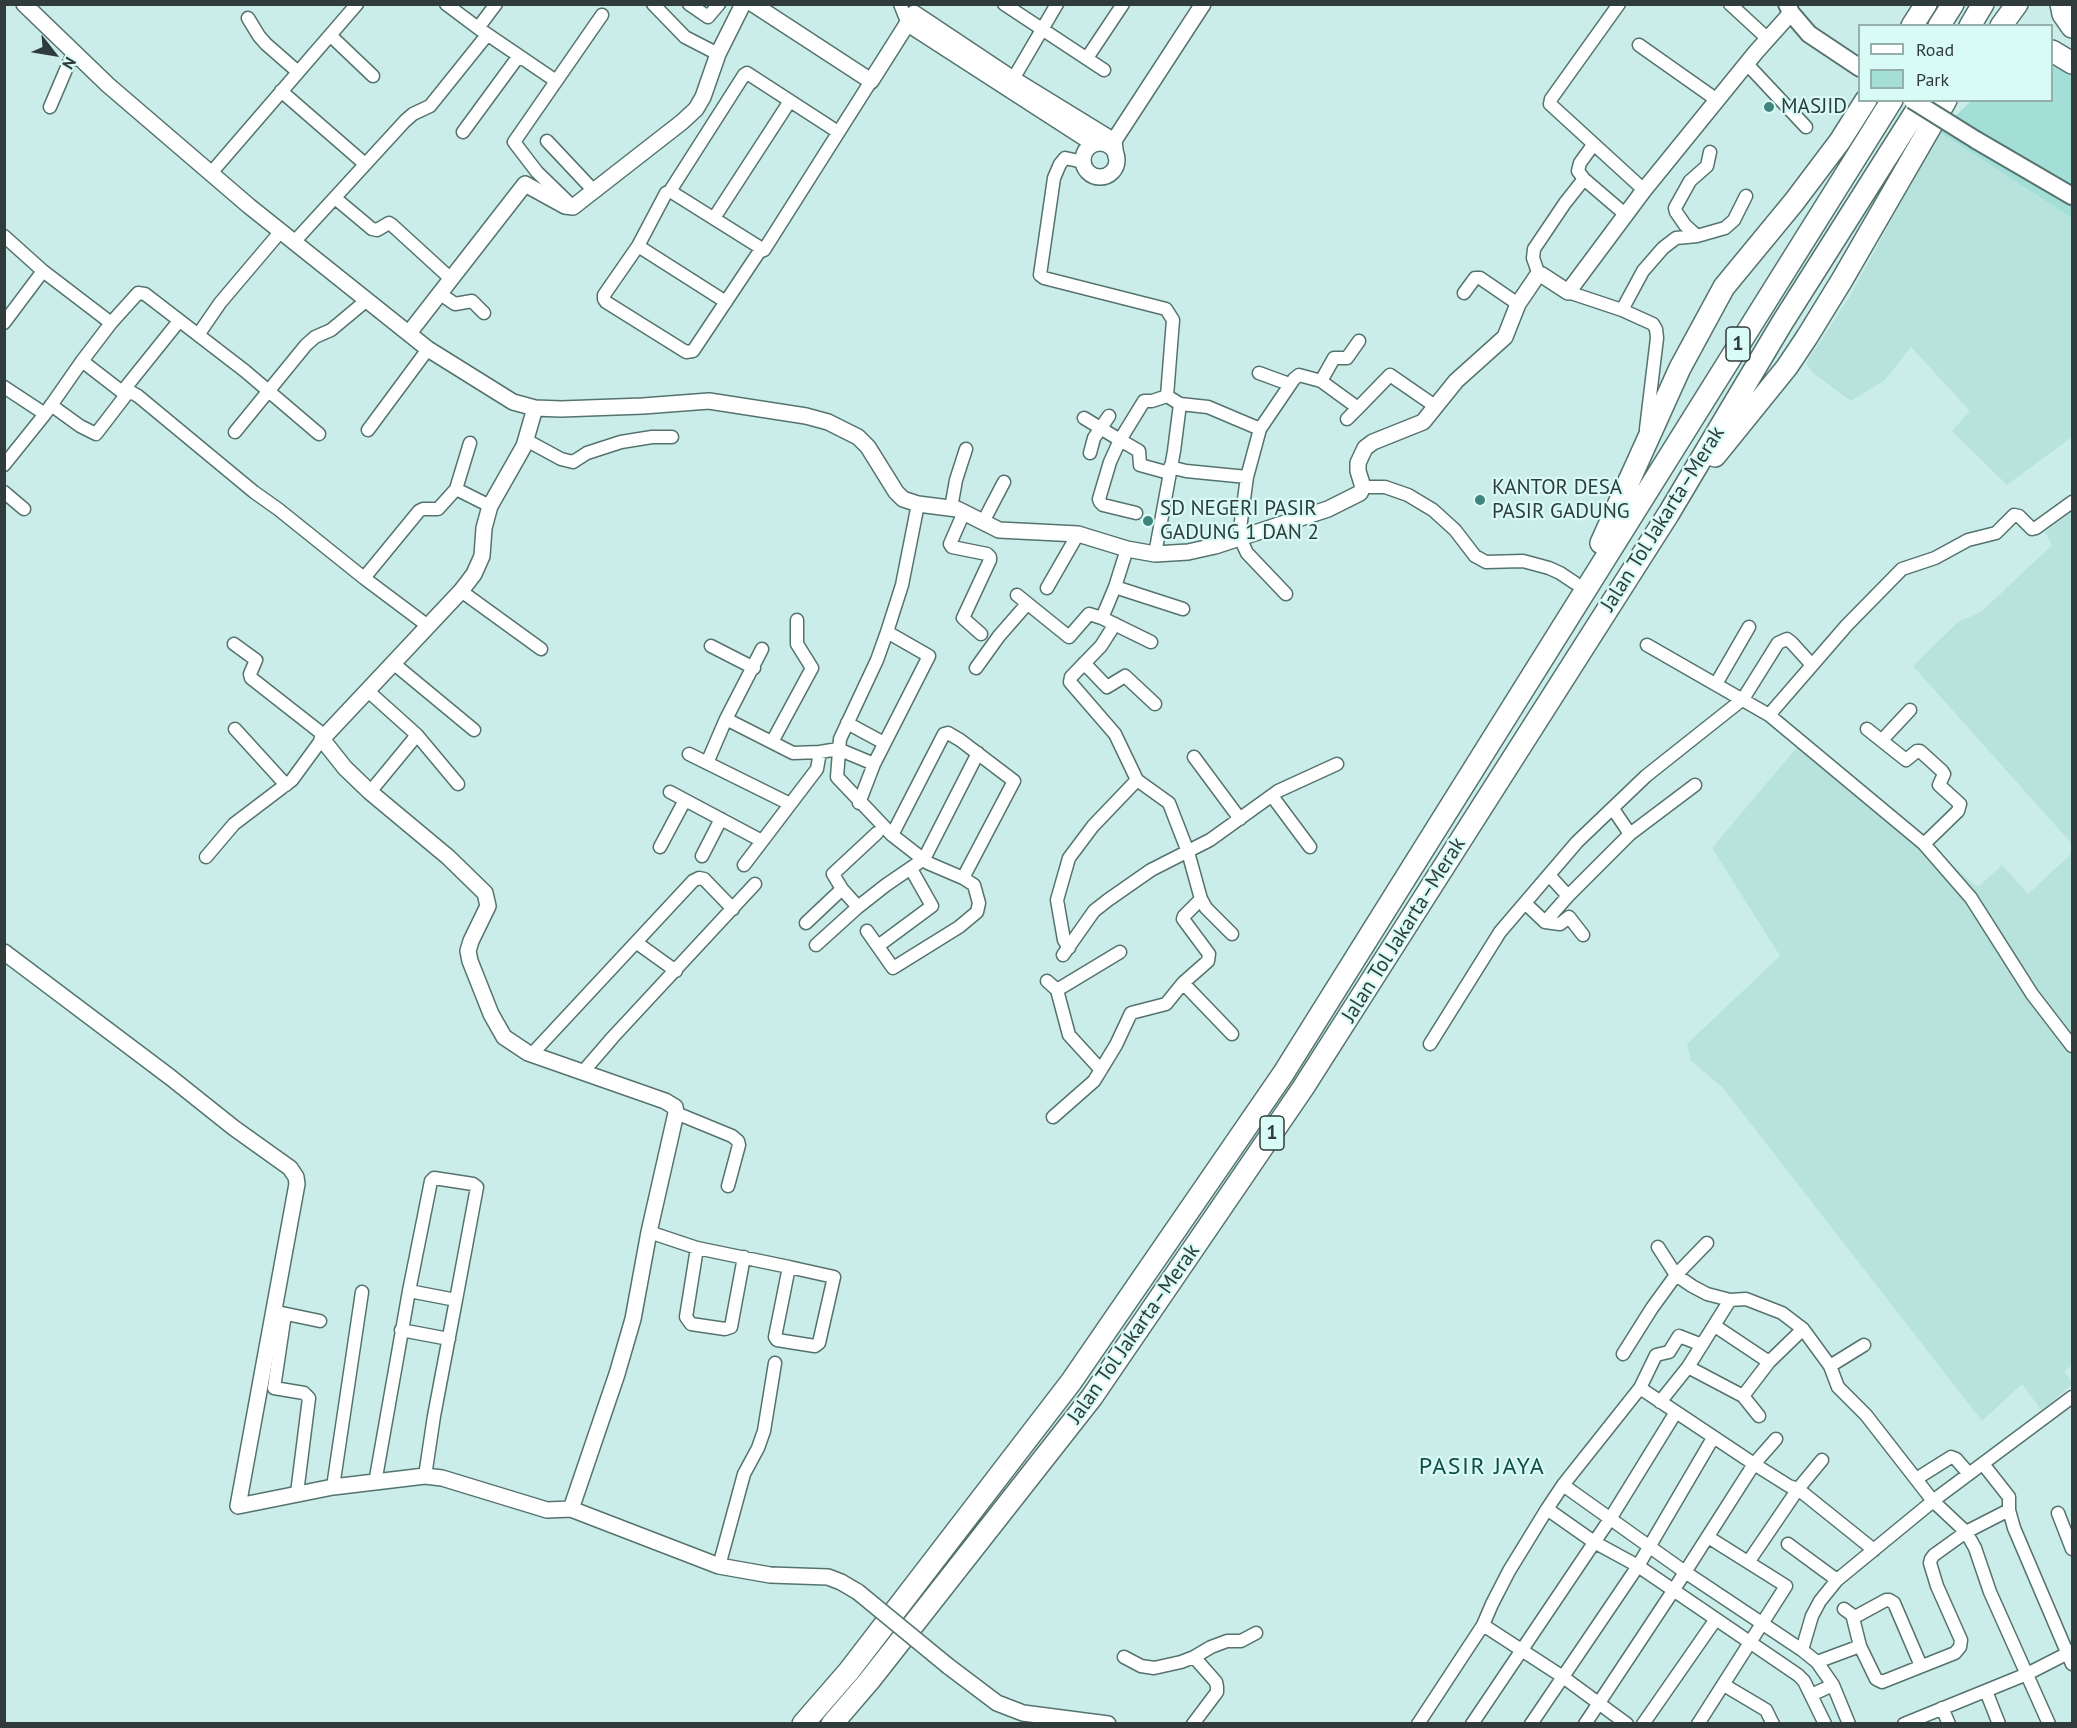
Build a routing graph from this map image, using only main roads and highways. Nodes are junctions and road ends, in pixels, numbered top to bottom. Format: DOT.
graph roads {
  1 [pos="1926,4"];
  2 [pos="1953,4"];
  3 [pos="1983,4"];
  4 [pos="2017,4"];
  5 [pos="2061,4"];
  6 [pos="1789,9"];
  7 [pos="1913,24"];
  8 [pos="1940,24"];
  9 [pos="1971,24"];
  10 [pos="2002,24"];
  11 [pos="2073,27"];
  12 [pos="2053,52"];
  13 [pos="2073,63"];
  14 [pos="1855,65"];
  15 [pos="1865,102"];
  16 [pos="1891,102"];
  17 [pos="1915,102"];
  18 [pos="1922,102"];
  19 [pos="1945,102"];
  20 [pos="2073,196"];
  21 [pos="1669,513"];
  22 [pos="1580,586"];
  23 [pos="804,1724"];
  24 [pos="832,1724"];
  1 -- 7 [label="highway"];
  2 -- 8 [label="highway"];
  3 -- 9 [label="highway"];
  4 -- 10 [label="highway"];
  5 -- 11 [label="highway"];
  6 -- 14 [label="main road"];
  12 -- 13 [label="highway"];
  15 -- 22 [label="highway"];
  16 -- 22 [label="highway, Jalan Tol Jakarta–Merak / 1"];
  17 -- 20 [label="main road, bridge"];
  18 -- 21 [label="highway, Jalan Tol Jakarta–Merak / 1"];
  19 -- 21 [label="highway"];
  21 -- 24 [label="highway, Jalan Tol Jakarta–Merak / 1"];
  22 -- 23 [label="highway, Jalan Tol Jakarta–Merak / 1"];
}
